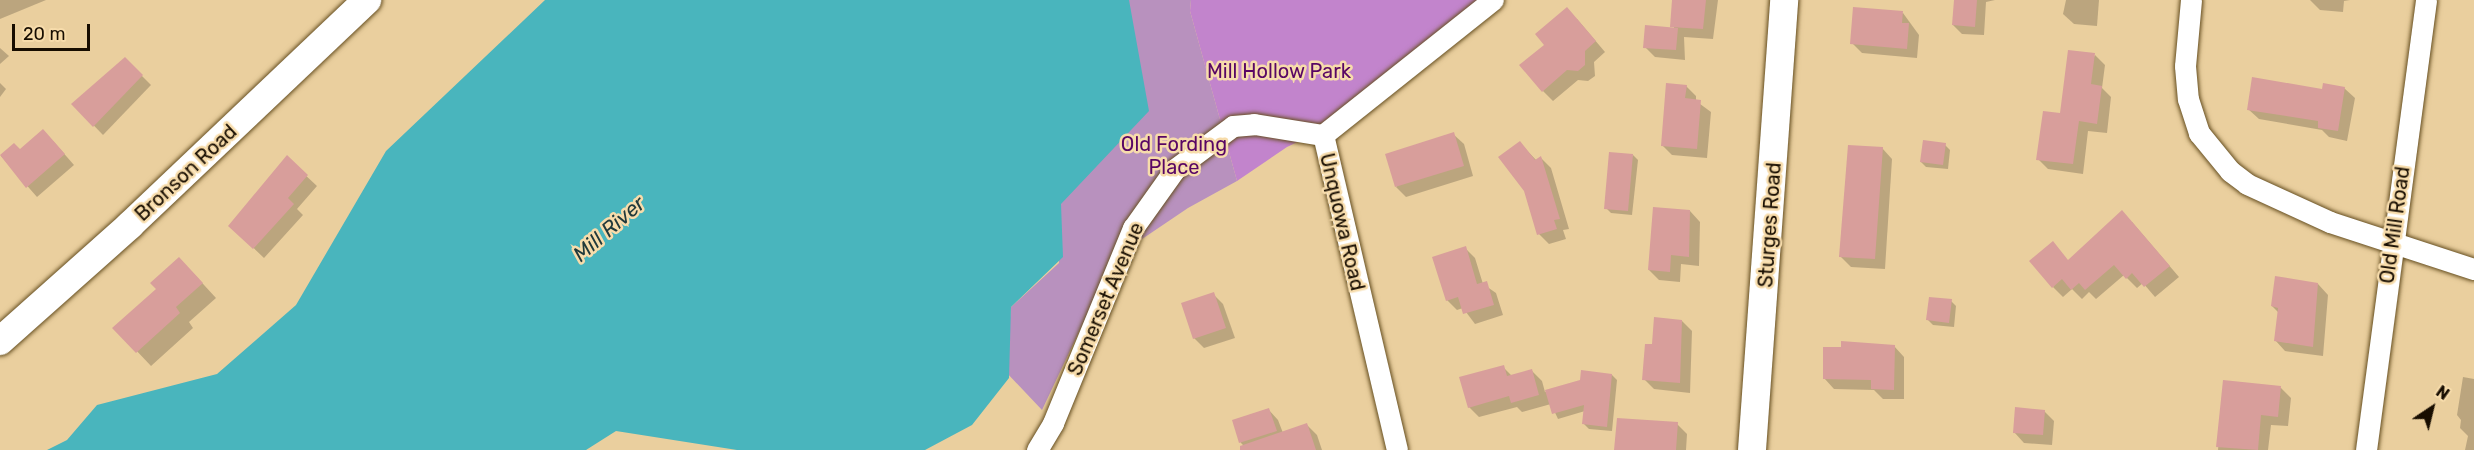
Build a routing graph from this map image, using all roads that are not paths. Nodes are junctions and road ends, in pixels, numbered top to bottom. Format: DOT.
graph roads {
  1 [pos="367,0"];
  2 [pos="1492,0"];
  3 [pos="1785,0"];
  4 [pos="2191,0"];
  5 [pos="2426,0"];
  6 [pos="1323,135"];
  7 [pos="2392,242"];
  8 [pos="2474,269"];
  9 [pos="0,341"];
  10 [pos="1037,450"];
  11 [pos="1396,450"];
  12 [pos="1752,450"];
  13 [pos="2366,450"];
  1 -- 9 [label="main road, Bronson Road"];
  2 -- 6 [label="street, Unquowa Road"];
  3 -- 12 [label="main road, Sturges Road"];
  4 -- 7 [label="street"];
  5 -- 7 [label="street, Old Mill Road"];
  6 -- 10 [label="street, Somerset Avenue"];
  6 -- 11 [label="street, Unquowa Road"];
  7 -- 8 [label="street"];
  7 -- 13 [label="street, Old Mill Road"];
}
